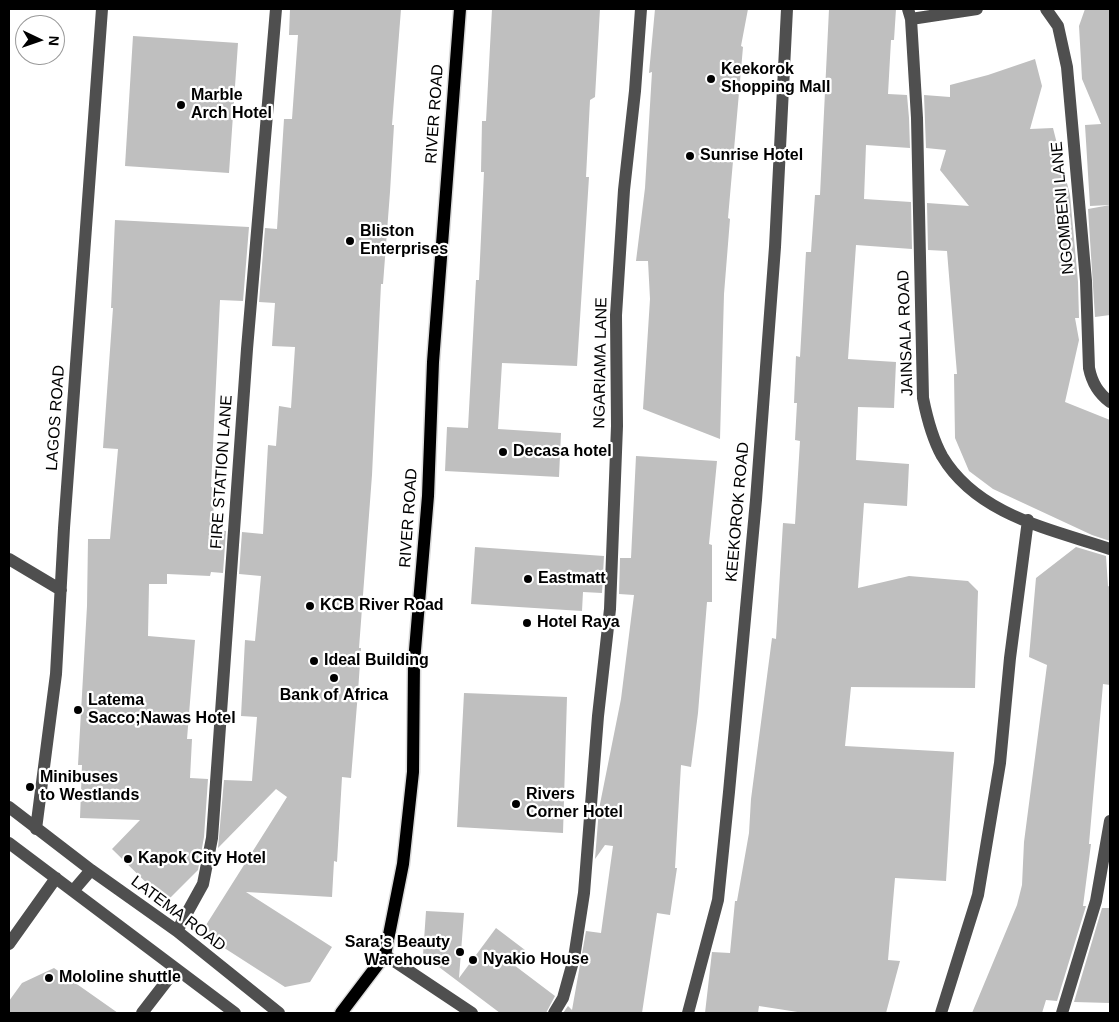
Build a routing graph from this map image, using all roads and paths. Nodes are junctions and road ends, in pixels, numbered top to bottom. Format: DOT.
graph roads {
  1 [pos="102,9"];
  2 [pos="276,9"];
  3 [pos="460,9"];
  4 [pos="641,9"];
  5 [pos="787,9"];
  6 [pos="977,9"];
  7 [pos="1046,9"];
  8 [pos="909,14"];
  9 [pos="1110,402"];
  10 [pos="1028,520"];
  11 [pos="1110,549"];
  12 [pos="9,559"];
  13 [pos="61,590"];
  14 [pos="9,807"];
  15 [pos="1110,821"];
  16 [pos="36,829"];
  17 [pos="9,843"];
  18 [pos="91,870"];
  19 [pos="56,878"];
  20 [pos="73,891"];
  21 [pos="177,931"];
  22 [pos="9,944"];
  23 [pos="385,955"];
  24 [pos="176,968"];
  25 [pos="142,1013"];
  26 [pos="235,1013"];
  27 [pos="279,1013"];
  28 [pos="341,1013"];
  29 [pos="472,1013"];
  30 [pos="554,1013"];
  31 [pos="688,1013"];
  32 [pos="941,1013"];
  33 [pos="1062,1013"];
  1 -- 13 [label="street, LAGOS ROAD"];
  2 -- 21 [label="street, FIRE STATION LANE"];
  3 -- 23 [label="main road, RIVER ROAD"];
  4 -- 30 [label="street, NGARIAMA LANE"];
  5 -- 31 [label="street, KEEKOROK ROAD"];
  6 -- 8 [label="street"];
  7 -- 9 [label="street, NGOMBENI LANE"];
  8 -- 10 [label="street, JAINSALA ROAD"];
  10 -- 11 [label="street, JAINSALA ROAD"];
  10 -- 32 [label="street"];
  12 -- 13 [label="street"];
  13 -- 16 [label="street, LAGOS ROAD"];
  14 -- 16 [label="street, LATEMA ROAD"];
  15 -- 33 [label="street"];
  16 -- 18 [label="street, LATEMA ROAD"];
  17 -- 19 [label="street"];
  18 -- 20 [label="street"];
  18 -- 21 [label="street, LATEMA ROAD"];
  19 -- 20 [label="street"];
  19 -- 22 [label="street"];
  20 -- 24 [label="street"];
  21 -- 27 [label="street, LATEMA ROAD"];
  23 -- 28 [label="main road, RIVER ROAD"];
  23 -- 29 [label="street"];
  24 -- 25 [label="street"];
  24 -- 26 [label="street"];
}
